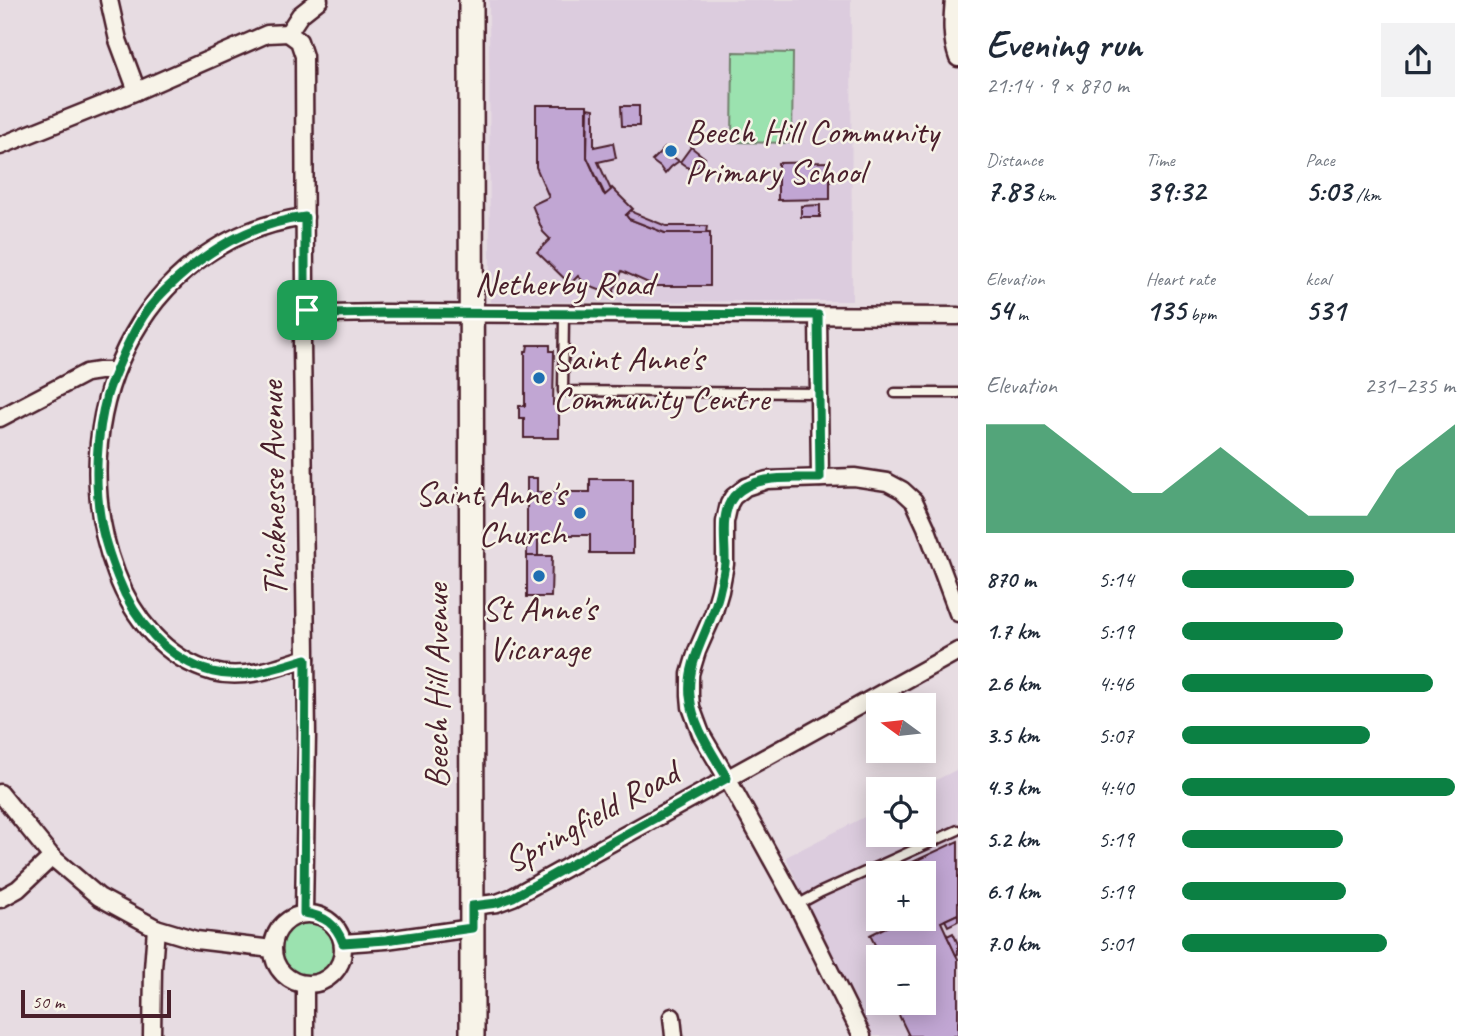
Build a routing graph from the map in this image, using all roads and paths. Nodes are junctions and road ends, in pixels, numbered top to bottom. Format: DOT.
graph roads {
  1 [pos="109,0"];
  2 [pos="319,0"];
  3 [pos="471,0"];
  4 [pos="954,0"];
  5 [pos="288,33"];
  6 [pos="958,58"];
  7 [pos="137,91"];
  8 [pos="0,146"];
  9 [pos="305,217"];
  10 [pos="471,314"];
  11 [pos="564,315"];
  12 [pos="818,315"];
  13 [pos="958,316"];
  14 [pos="310,319"];
  15 [pos="115,371"];
  16 [pos="818,393"];
  17 [pos="895,393"];
  18 [pos="958,393"];
  19 [pos="0,418"];
  20 [pos="820,478"];
  21 [pos="958,613"];
  22 [pos="958,650"];
  23 [pos="306,659"];
  24 [pos="727,778"];
  25 [pos="0,793"];
  26 [pos="958,830"];
  27 [pos="52,857"];
  28 [pos="0,898"];
  29 [pos="797,905"];
  30 [pos="304,913"];
  31 [pos="472,917"];
  32 [pos="156,928"];
  33 [pos="343,943"];
  34 [pos="272,949"];
  35 [pos="306,985"];
  36 [pos="672,1017"];
  37 [pos="152,1036"];
  38 [pos="305,1036"];
  39 [pos="472,1036"];
  40 [pos="674,1036"];
  41 [pos="862,1036"];
  1 -- 7 [label="street"];
  2 -- 5 [label="street"];
  3 -- 10 [label="street, Beech Hill Avenue"];
  4 -- 6 [label="street"];
  5 -- 7 [label="street"];
  5 -- 9 [label="street, Thicknesse Avenue"];
  7 -- 8 [label="street"];
  9 -- 14 [label="street, Thicknesse Avenue"];
  9 -- 15 [label="street"];
  10 -- 11 [label="street, Netherby Road"];
  10 -- 14 [label="street, Netherby Road"];
  10 -- 31 [label="street, Beech Hill Avenue"];
  11 -- 12 [label="street, Netherby Road"];
  11 -- 16 [label="lane"];
  12 -- 13 [label="street, Netherby Road"];
  12 -- 16 [label="street"];
  14 -- 23 [label="street, Thicknesse Avenue"];
  15 -- 19 [label="street"];
  15 -- 23 [label="street"];
  16 -- 20 [label="street"];
  17 -- 18 [label="lane"];
  20 -- 21 [label="street"];
  20 -- 24 [label="street"];
  22 -- 24 [label="street, Springfield Road"];
  23 -- 30 [label="street, Thicknesse Avenue"];
  24 -- 29 [label="street"];
  24 -- 31 [label="street, Springfield Road"];
  25 -- 27 [label="street"];
  26 -- 29 [label="lane"];
  27 -- 28 [label="street"];
  27 -- 32 [label="street"];
  29 -- 41 [label="street"];
  30 -- 33 [label="street"];
  30 -- 34 [label="street"];
  31 -- 33 [label="street, Springfield Road"];
  31 -- 39 [label="street, Beech Hill Avenue"];
  32 -- 34 [label="street"];
  32 -- 37 [label="street"];
  33 -- 35 [label="street"];
  34 -- 35 [label="street"];
  35 -- 38 [label="street"];
  36 -- 40 [label="street"];
}
